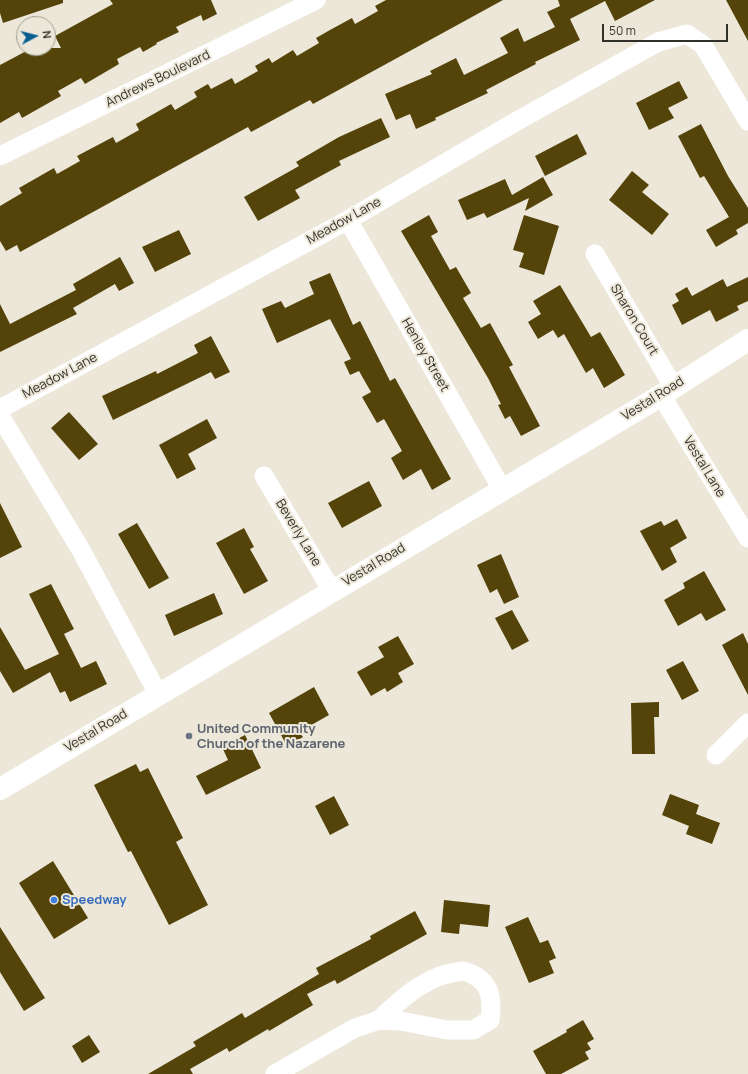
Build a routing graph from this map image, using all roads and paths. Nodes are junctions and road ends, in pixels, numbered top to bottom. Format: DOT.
graph roads {
  1 [pos="316,0"];
  2 [pos="748,121"];
  3 [pos="0,156"];
  4 [pos="348,220"];
  5 [pos="595,254"];
  6 [pos="748,340"];
  7 [pos="667,390"];
  8 [pos="0,408"];
  9 [pos="0,416"];
  10 [pos="264,476"];
  11 [pos="502,489"];
  12 [pos="748,538"];
  13 [pos="332,591"];
  14 [pos="158,694"];
  15 [pos="748,724"];
  16 [pos="716,756"];
  17 [pos="0,789"];
  18 [pos="379,1020"];
  19 [pos="275,1074"];
  1 -- 3 [label="street, Andrews Boulevard"];
  2 -- 4 [label="street, Meadow Lane"];
  4 -- 8 [label="street, Meadow Lane"];
  4 -- 11 [label="street, Henley Street"];
  5 -- 7 [label="street, Sharon Court"];
  6 -- 7 [label="street, Vestal Road"];
  7 -- 11 [label="street, Vestal Road"];
  7 -- 12 [label="street, Vestal Lane"];
  9 -- 14 [label="street"];
  10 -- 13 [label="street, Beverly Lane"];
  11 -- 13 [label="street, Vestal Road"];
  13 -- 14 [label="street, Vestal Road"];
  14 -- 17 [label="street, Vestal Road"];
  15 -- 16 [label="street"];
  18 -- 18 [label="street"];
  18 -- 19 [label="street"];
}
